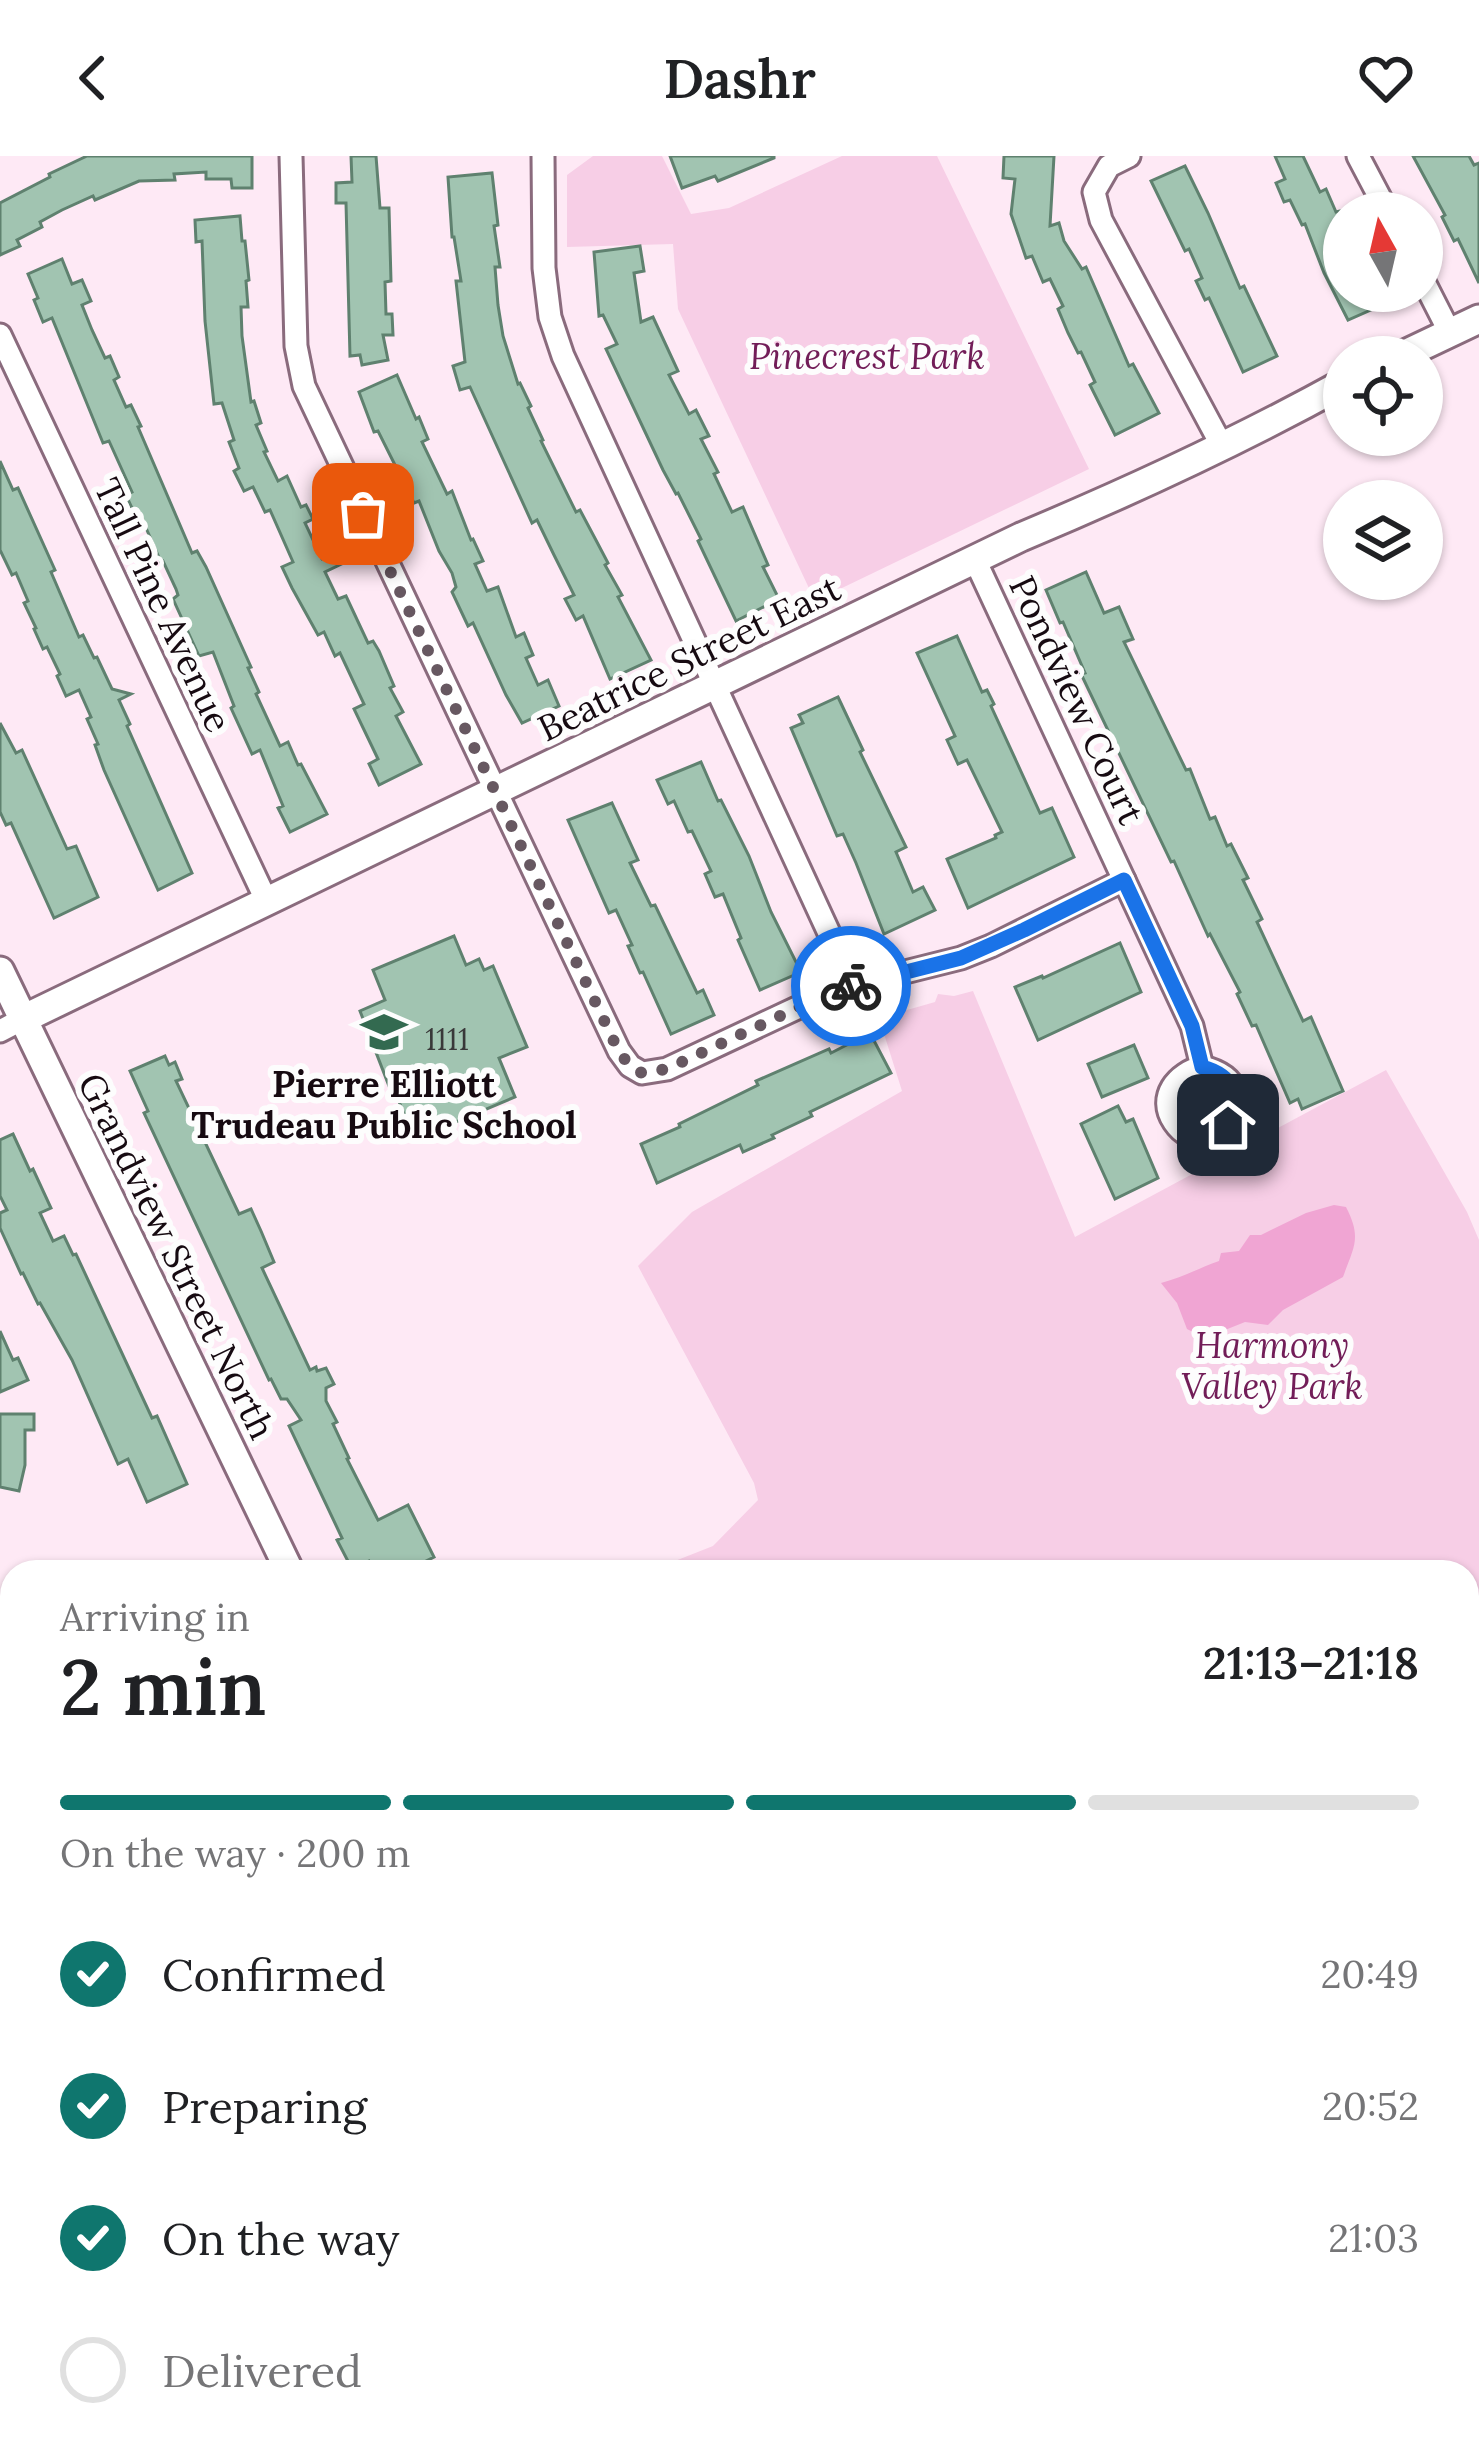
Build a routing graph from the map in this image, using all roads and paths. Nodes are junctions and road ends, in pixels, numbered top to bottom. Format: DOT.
graph roads {
  1 [pos="291,156"];
  2 [pos="543,156"];
  3 [pos="1129,156"];
  4 [pos="1358,156"];
  5 [pos="1377,192"];
  6 [pos="1439,312"];
  7 [pos="1479,319"];
  8 [pos="1450,333"];
  9 [pos="0,335"];
  10 [pos="1443,336"];
  11 [pos="1323,394"];
  12 [pos="1222,446"];
  13 [pos="975,560"];
  14 [pos="716,685"];
  15 [pos="496,791"];
  16 [pos="1124,880"];
  17 [pos="267,902"];
  18 [pos="0,971"];
  19 [pos="853,985"];
  20 [pos="12,1025"];
  21 [pos="1202,1067"];
  22 [pos="284,1560"];
  1 -- 15 [label="street"];
  2 -- 14 [label="street"];
  3 -- 12 [label="street"];
  4 -- 5 [label="street"];
  6 -- 8 [label="street"];
  7 -- 8 [label="street"];
  8 -- 10 [label="street"];
  9 -- 17 [label="street, Tall Pine Avenue"];
  11 -- 12 [label="street, Beatrice Street East"];
  12 -- 13 [label="street, Beatrice Street East"];
  13 -- 14 [label="street, Beatrice Street East"];
  13 -- 16 [label="street, Pondview Court"];
  14 -- 15 [label="street, Beatrice Street East"];
  14 -- 19 [label="street"];
  15 -- 17 [label="street, Beatrice Street East"];
  15 -- 19 [label="street"];
  16 -- 19 [label="street"];
  16 -- 21 [label="street, Pondview Court"];
  17 -- 20 [label="street, Beatrice Street East"];
  18 -- 20 [label="street, Grandview Street North"];
  20 -- 22 [label="street, Grandview Street North"];
}
